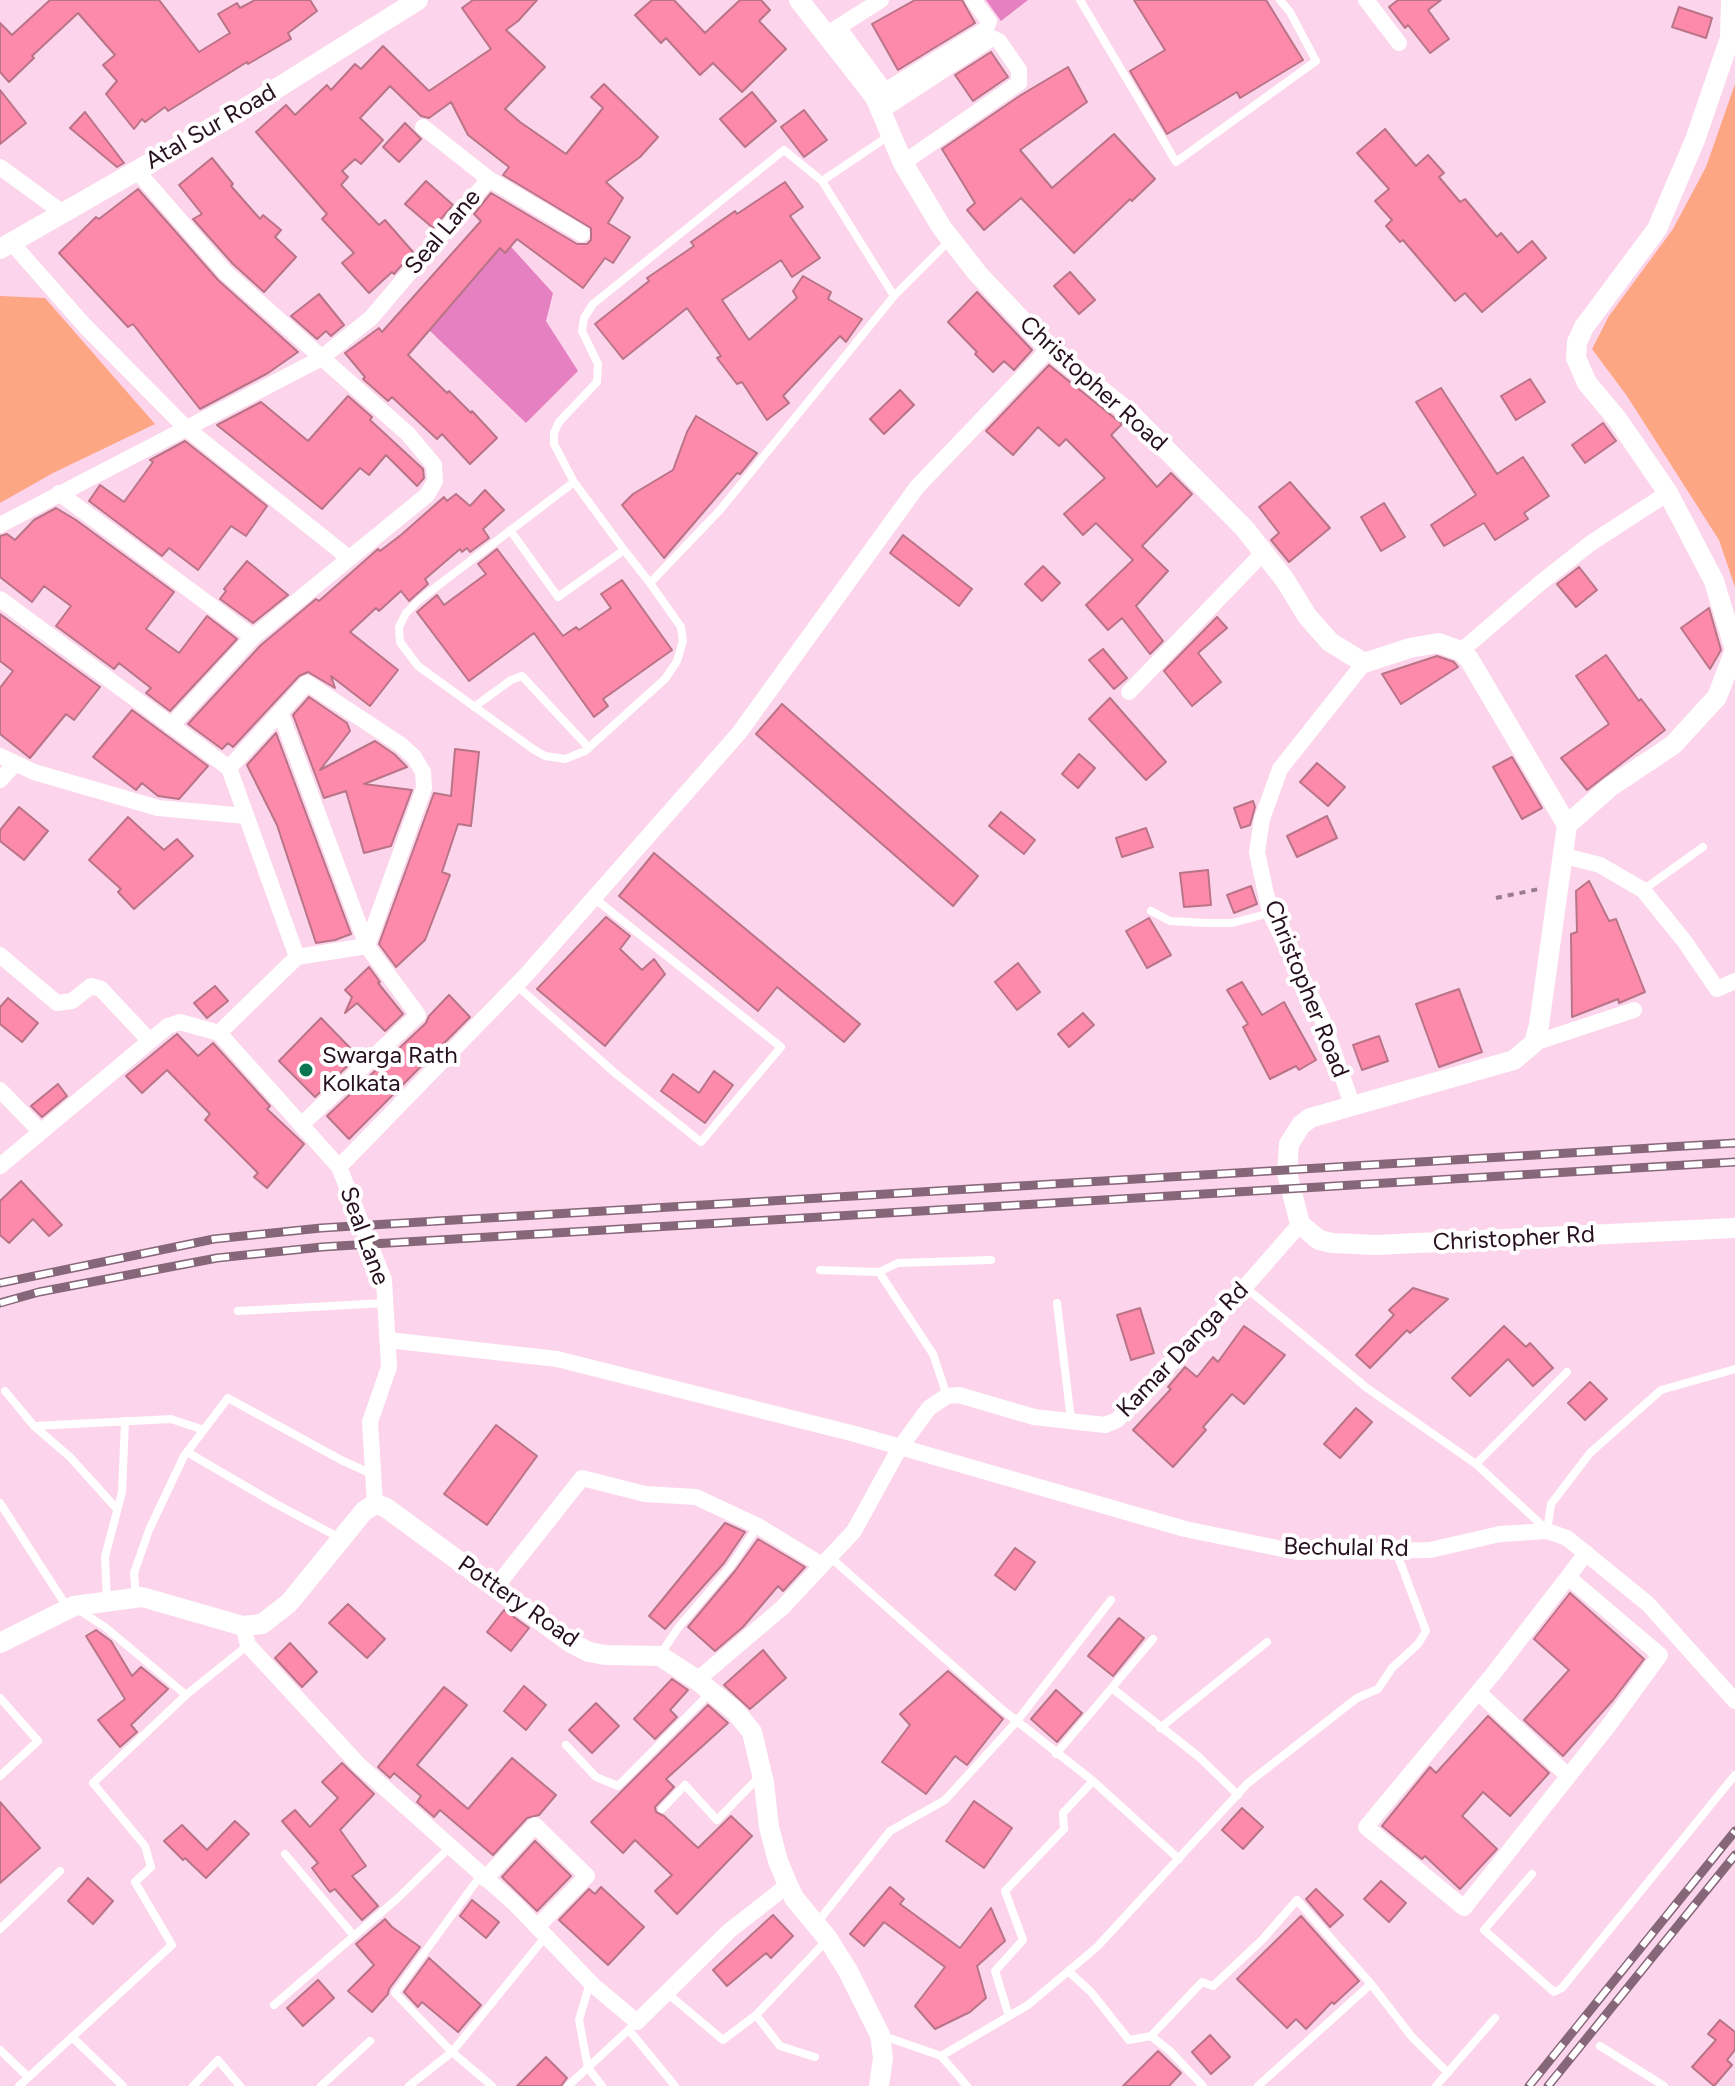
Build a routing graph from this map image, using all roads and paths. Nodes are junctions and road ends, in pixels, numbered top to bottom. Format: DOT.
graph roads {
  1 [pos="418,0"];
  2 [pos="799,0"];
  3 [pos="881,0"];
  4 [pos="973,0"];
  5 [pos="1080,0"];
  6 [pos="1280,0"];
  7 [pos="1366,0"];
  8 [pos="1731,0"];
  9 [pos="833,31"];
  10 [pos="1732,40"];
  11 [pos="1399,43"];
  12 [pos="881,100"];
  13 [pos="423,127"];
  14 [pos="891,135"];
  15 [pos="903,163"];
  16 [pos="0,167"];
  17 [pos="137,171"];
  18 [pos="489,179"];
  19 [pos="822,181"];
  20 [pos="63,213"];
  21 [pos="582,234"];
  22 [pos="951,239"];
  23 [pos="6,246"];
  24 [pos="894,296"];
  25 [pos="1049,349"];
  26 [pos="320,359"];
  27 [pos="186,428"];
  28 [pos="574,482"];
  29 [pos="59,493"];
  30 [pos="1668,493"];
  31 [pos="0,525"];
  32 [pos="510,530"];
  33 [pos="624,550"];
  34 [pos="1263,553"];
  35 [pos="349,558"];
  36 [pos="650,583"];
  37 [pos="0,599"];
  38 [pos="253,637"];
  39 [pos="1461,651"];
  40 [pos="1364,663"];
  41 [pos="1129,692"];
  42 [pos="474,707"];
  43 [pos="280,712"];
  44 [pos="171,726"];
  45 [pos="589,748"];
  46 [pos="7,760"];
  47 [pos="229,768"];
  48 [pos="0,780"];
  49 [pos="246,816"];
  50 [pos="1567,825"];
  51 [pos="1703,847"];
  52 [pos="1565,856"];
  53 [pos="1560,884"];
  54 [pos="1643,890"];
  55 [pos="594,898"];
  56 [pos="1496,898"];
  57 [pos="1151,911"];
  58 [pos="1270,913"];
  59 [pos="367,946"];
  60 [pos="0,955"];
  61 [pos="297,957"];
  62 [pos="1735,981"];
  63 [pos="516,985"];
  64 [pos="1634,1010"];
  65 [pos="219,1033"];
  66 [pos="149,1040"];
  67 [pos="1534,1043"];
  68 [pos="0,1090"];
  69 [pos="1353,1107"];
  70 [pos="301,1125"];
  71 [pos="41,1132"];
  72 [pos="0,1166"];
  73 [pos="339,1167"];
  74 [pos="1300,1224"];
  75 [pos="1735,1228"];
  76 [pos="991,1260"];
  77 [pos="820,1270"];
  78 [pos="879,1272"];
  79 [pos="1245,1287"];
  80 [pos="385,1303"];
  81 [pos="1057,1303"];
  82 [pos="238,1311"];
  83 [pos="388,1340"];
  84 [pos="1735,1369"];
  85 [pos="1567,1372"];
  86 [pos="5,1391"];
  87 [pos="947,1396"];
  88 [pos="125,1421"];
  89 [pos="1071,1421"];
  90 [pos="34,1426"];
  91 [pos="204,1430"];
  92 [pos="899,1449"];
  93 [pos="187,1452"];
  94 [pos="1476,1464"];
  95 [pos="374,1475"];
  96 [pos="0,1503"];
  97 [pos="375,1504"];
  98 [pos="117,1509"];
  99 [pos="758,1526"];
  100 [pos="1547,1531"];
  101 [pos="341,1539"];
  102 [pos="1396,1550"];
  103 [pos="1586,1553"];
  104 [pos="826,1561"];
  105 [pos="1568,1577"];
  106 [pos="495,1588"];
  107 [pos="136,1598"];
  108 [pos="1111,1600"];
  109 [pos="107,1601"];
  110 [pos="71,1608"];
  111 [pos="245,1635"];
  112 [pos="1153,1639"];
  113 [pos="1267,1642"];
  114 [pos="0,1643"];
  115 [pos="660,1656"];
  116 [pos="705,1686"];
  117 [pos="1112,1688"];
  118 [pos="1478,1692"];
  119 [pos="186,1695"];
  120 [pos="0,1698"];
  121 [pos="1735,1701"];
  122 [pos="1017,1721"];
  123 [pos="1160,1728"];
  124 [pos="566,1745"];
  125 [pos="1056,1754"];
  126 [pos="762,1774"];
  127 [pos="1735,1775"];
  128 [pos="0,1776"];
  129 [pos="1568,1776"];
  130 [pos="1093,1781"];
  131 [pos="1238,1795"];
  132 [pos="662,1809"];
  133 [pos="449,1848"];
  134 [pos="285,1854"];
  135 [pos="1179,1859"];
  136 [pos="60,1871"];
  137 [pos="1532,1874"];
  138 [pos="483,1877"];
  139 [pos="788,1885"];
  140 [pos="0,1929"];
  141 [pos="542,1932"];
  142 [pos="822,1932"];
  143 [pos="354,1936"];
  144 [pos="1068,1971"];
  145 [pos="590,1982"];
  146 [pos="1371,1984"];
  147 [pos="667,1993"];
  148 [pos="274,2005"];
  149 [pos="756,2015"];
  150 [pos="1009,2016"];
  151 [pos="1495,2018"];
  152 [pos="633,2026"];
  153 [pos="880,2035"];
  154 [pos="1151,2036"];
  155 [pos="72,2037"];
  156 [pos="370,2041"];
  157 [pos="1600,2046"];
  158 [pos="0,2050"];
  159 [pos="452,2052"];
  160 [pos="941,2056"];
  161 [pos="815,2057"];
  162 [pos="588,2068"];
  163 [pos="1448,2073"];
  164 [pos="27,2076"];
  165 [pos="19,2086"];
  166 [pos="123,2086"];
  167 [pos="193,2086"];
  168 [pos="240,2086"];
  169 [pos="321,2086"];
  170 [pos="409,2086"];
  171 [pos="492,2086"];
  172 [pos="568,2086"];
  173 [pos="602,2086"];
  174 [pos="675,2086"];
  175 [pos="879,2086"];
  176 [pos="967,2086"];
  177 [pos="1203,2086"];
  178 [pos="1258,2086"];
  179 [pos="1436,2086"];
  180 [pos="1664,2086"];
  1 -- 17 [label="street, Atal Sur Road"];
  2 -- 9 [label="street, Christopher Road"];
  3 -- 9 [label="street"];
  4 -- 12 [label="street"];
  5 -- 6 [label="lane"];
  7 -- 11 [label="street"];
  8 -- 10 [label="street"];
  9 -- 12 [label="street, Christopher Road"];
  10 -- 30 [label="street"];
  12 -- 14 [label="street, Christopher Road"];
  12 -- 15 [label="street"];
  13 -- 18 [label="street"];
  14 -- 15 [label="street, Christopher Road"];
  14 -- 19 [label="lane"];
  15 -- 22 [label="street, Christopher Road"];
  16 -- 20 [label="street"];
  17 -- 20 [label="street, Atal Sur Road"];
  17 -- 26 [label="street"];
  18 -- 21 [label="street, Seal Lane"];
  18 -- 26 [label="street, Seal Lane"];
  19 -- 24 [label="lane"];
  19 -- 28 [label="lane"];
  20 -- 23 [label="street, Atal Sur Road"];
  22 -- 24 [label="lane"];
  22 -- 25 [label="street, Christopher Road"];
  23 -- 27 [label="street"];
  24 -- 36 [label="lane"];
  25 -- 34 [label="street, Christopher Road"];
  25 -- 55 [label="street"];
  26 -- 27 [label="street, Seal Lane"];
  26 -- 35 [label="street"];
  27 -- 29 [label="street, Seal Lane"];
  27 -- 35 [label="street"];
  28 -- 32 [label="lane"];
  28 -- 33 [label="lane"];
  29 -- 31 [label="street, Seal Lane"];
  29 -- 38 [label="street"];
  30 -- 39 [label="street"];
  30 -- 50 [label="street"];
  32 -- 33 [label="lane"];
  32 -- 42 [label="lane"];
  33 -- 36 [label="lane"];
  34 -- 40 [label="street, Christopher Road"];
  34 -- 41 [label="street"];
  35 -- 38 [label="street"];
  36 -- 45 [label="lane"];
  37 -- 44 [label="street"];
  38 -- 44 [label="street"];
  39 -- 40 [label="street"];
  39 -- 50 [label="street"];
  40 -- 58 [label="street, Christopher Road"];
  42 -- 45 [label="lane"];
  42 -- 45 [label="lane"];
  43 -- 47 [label="street"];
  43 -- 59 [label="street"];
  43 -- 59 [label="street"];
  44 -- 47 [label="street"];
  46 -- 48 [label="street"];
  46 -- 49 [label="street"];
  47 -- 49 [label="street"];
  49 -- 61 [label="street"];
  50 -- 52 [label="street"];
  51 -- 54 [label="lane"];
  52 -- 53 [label="street"];
  52 -- 54 [label="street"];
  53 -- 56 [label="path"];
  53 -- 67 [label="street"];
  54 -- 62 [label="street"];
  55 -- 63 [label="street"];
  55 -- 63 [label="lane"];
  57 -- 58 [label="lane"];
  58 -- 69 [label="street, Christopher Road"];
  59 -- 61 [label="street"];
  59 -- 70 [label="street"];
  60 -- 66 [label="street"];
  61 -- 65 [label="street"];
  63 -- 73 [label="street"];
  64 -- 67 [label="street, Christopher Road"];
  65 -- 66 [label="street"];
  65 -- 70 [label="street, Seal Lane"];
  66 -- 71 [label="street"];
  67 -- 69 [label="street, Christopher Road"];
  68 -- 71 [label="street"];
  69 -- 74 [label="street, Christopher Road"];
  70 -- 73 [label="street, Seal Lane"];
  71 -- 72 [label="street"];
  73 -- 80 [label="street, Seal Lane"];
  74 -- 75 [label="street, Christopher Rd"];
  74 -- 79 [label="street, Kamar Danga Rd"];
  76 -- 78 [label="lane"];
  77 -- 78 [label="lane"];
  78 -- 87 [label="lane"];
  79 -- 89 [label="street, Kamar Danga Rd"];
  79 -- 94 [label="lane"];
  80 -- 82 [label="lane"];
  80 -- 83 [label="street, Seal Lane"];
  81 -- 89 [label="lane"];
  83 -- 92 [label="street, Bechulal Rd"];
  83 -- 95 [label="street, Seal Lane"];
  84 -- 100 [label="lane"];
  85 -- 94 [label="lane"];
  86 -- 90 [label="lane"];
  87 -- 89 [label="street, Kamar Danga Rd"];
  87 -- 92 [label="street"];
  88 -- 90 [label="lane"];
  88 -- 91 [label="lane"];
  88 -- 98 [label="lane"];
  90 -- 98 [label="lane"];
  91 -- 93 [label="lane"];
  91 -- 95 [label="lane"];
  92 -- 102 [label="street, Bechulal Rd"];
  92 -- 104 [label="street"];
  93 -- 101 [label="lane"];
  93 -- 107 [label="lane"];
  94 -- 100 [label="lane"];
  95 -- 97 [label="street, Seal Lane"];
  96 -- 110 [label="lane"];
  97 -- 101 [label="street"];
  97 -- 106 [label="street, Pottery Road"];
  98 -- 109 [label="lane"];
  99 -- 104 [label="street"];
  99 -- 106 [label="street"];
  99 -- 115 [label="lane"];
  100 -- 102 [label="street, Bechulal Rd"];
  100 -- 103 [label="street"];
  101 -- 111 [label="street"];
  102 -- 131 [label="lane"];
  103 -- 105 [label="street"];
  103 -- 121 [label="street"];
  104 -- 116 [label="street"];
  104 -- 122 [label="lane"];
  105 -- 118 [label="street"];
  105 -- 129 [label="street"];
  106 -- 115 [label="street, Pottery Road"];
  107 -- 109 [label="street"];
  107 -- 111 [label="street"];
  108 -- 122 [label="lane"];
  109 -- 110 [label="street"];
  110 -- 114 [label="street"];
  110 -- 119 [label="lane"];
  111 -- 119 [label="lane"];
  111 -- 133 [label="street"];
  112 -- 117 [label="lane"];
  113 -- 123 [label="lane"];
  115 -- 116 [label="street"];
  116 -- 124 [label="lane"];
  116 -- 126 [label="street"];
  117 -- 123 [label="lane"];
  117 -- 125 [label="lane"];
  118 -- 129 [label="street"];
  118 -- 129 [label="street"];
  119 -- 155 [label="lane"];
  120 -- 128 [label="lane"];
  122 -- 125 [label="lane"];
  122 -- 142 [label="lane"];
  123 -- 131 [label="lane"];
  125 -- 130 [label="lane"];
  126 -- 132 [label="lane"];
  126 -- 139 [label="street"];
  127 -- 137 [label="lane"];
  130 -- 135 [label="lane"];
  130 -- 150 [label="lane"];
  131 -- 135 [label="lane"];
  133 -- 138 [label="street"];
  133 -- 143 [label="lane"];
  134 -- 143 [label="lane"];
  135 -- 144 [label="lane"];
  136 -- 140 [label="lane"];
  138 -- 141 [label="street"];
  138 -- 141 [label="street"];
  138 -- 159 [label="lane"];
  139 -- 142 [label="street"];
  139 -- 147 [label="street"];
  141 -- 145 [label="street"];
  141 -- 159 [label="lane"];
  142 -- 149 [label="lane"];
  142 -- 153 [label="street"];
  143 -- 148 [label="lane"];
  144 -- 150 [label="lane"];
  144 -- 154 [label="lane"];
  145 -- 152 [label="street"];
  145 -- 162 [label="lane"];
  146 -- 154 [label="lane"];
  146 -- 163 [label="lane"];
  146 -- 178 [label="lane"];
  147 -- 149 [label="lane"];
  147 -- 152 [label="street"];
  149 -- 161 [label="lane"];
  150 -- 160 [label="lane"];
  151 -- 163 [label="lane"];
  152 -- 162 [label="lane"];
  152 -- 174 [label="lane"];
  153 -- 160 [label="lane"];
  153 -- 175 [label="street"];
  154 -- 177 [label="lane"];
  155 -- 164 [label="lane"];
  155 -- 166 [label="lane"];
  156 -- 169 [label="lane"];
  157 -- 180 [label="lane"];
  158 -- 164 [label="lane"];
  159 -- 170 [label="lane"];
  159 -- 171 [label="lane"];
  160 -- 176 [label="lane"];
  162 -- 172 [label="lane"];
  162 -- 173 [label="lane"];
  163 -- 179 [label="lane"];
  164 -- 165 [label="lane"];
  167 -- 168 [label="lane"];
}
